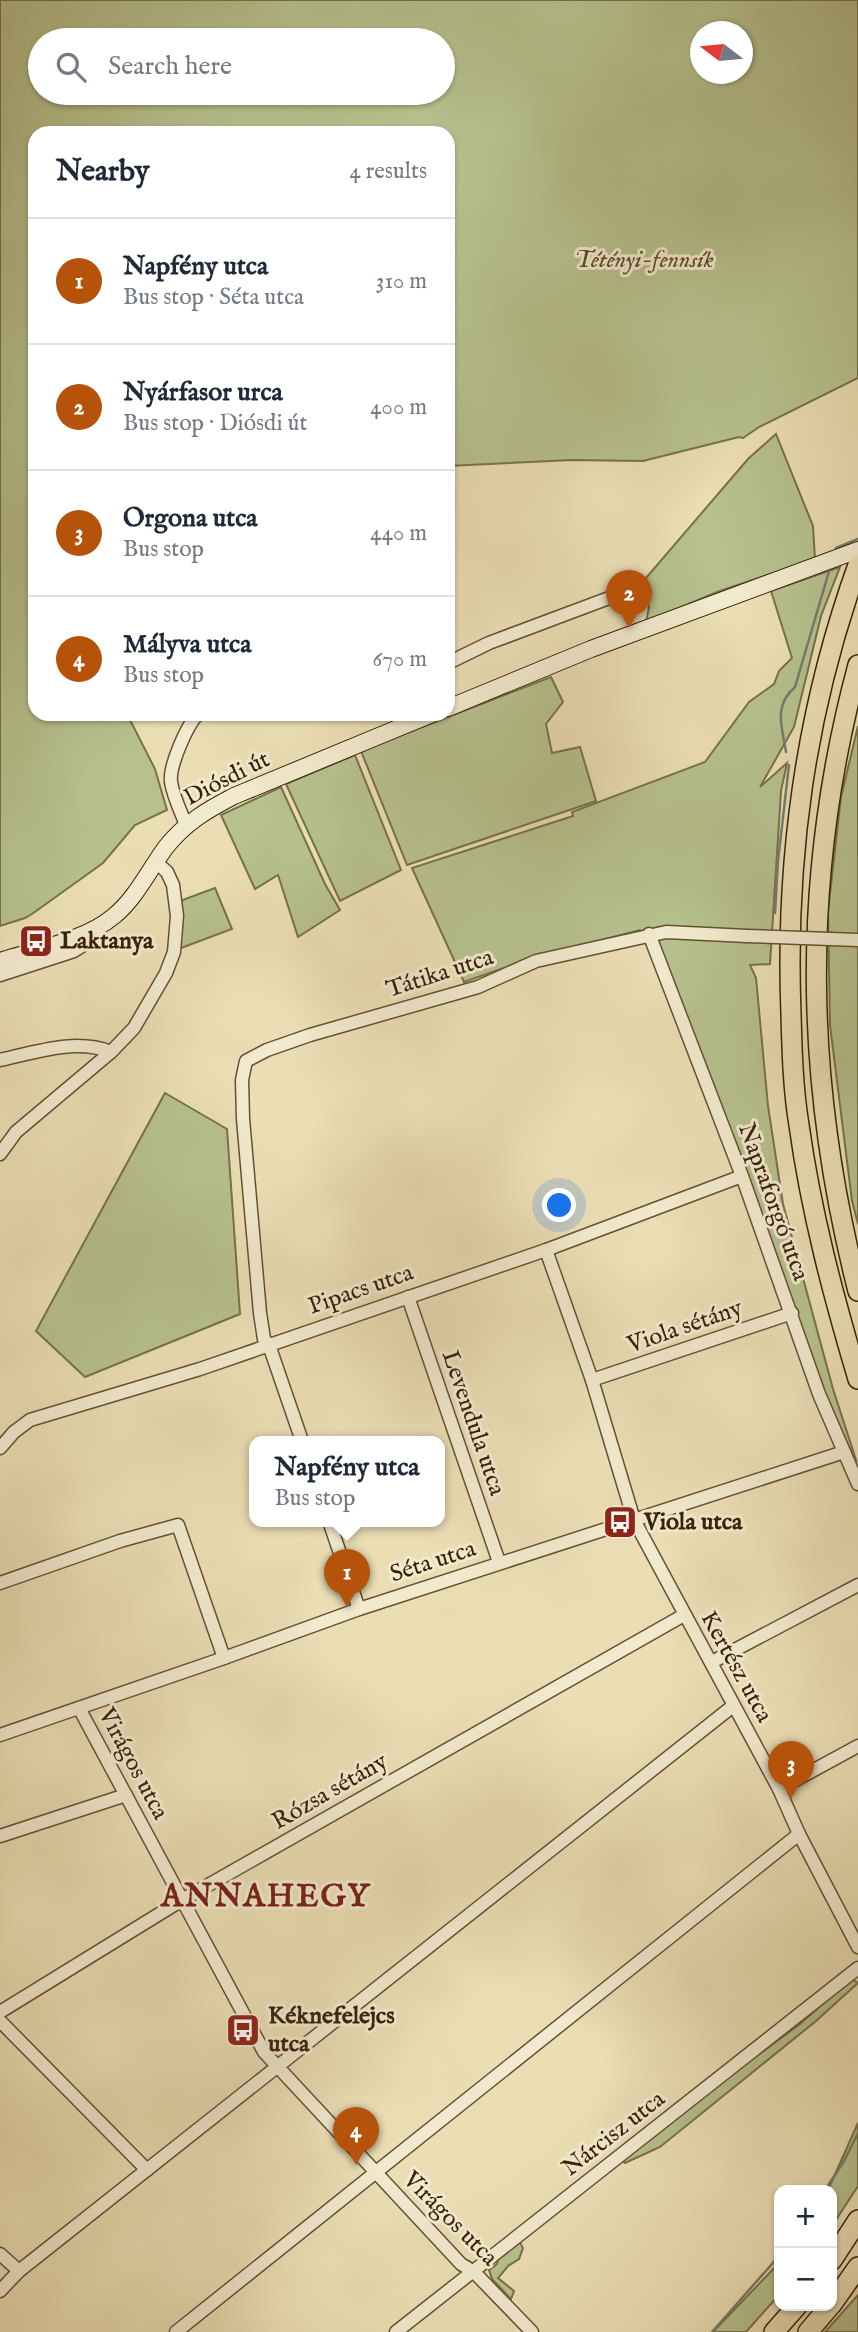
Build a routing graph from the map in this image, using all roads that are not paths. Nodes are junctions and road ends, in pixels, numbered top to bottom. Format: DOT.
graph roads {
  1 [pos="858,550"];
  2 [pos="858,565"];
  3 [pos="632,593"];
  4 [pos="455,660"];
  5 [pos="858,665"];
  6 [pos="455,705"];
  7 [pos="191,721"];
  8 [pos="415,721"];
  9 [pos="186,825"];
  10 [pos="156,862"];
  11 [pos="649,934"];
  12 [pos="80,935"];
  13 [pos="858,940"];
  14 [pos="0,961"];
  15 [pos="0,975"];
  16 [pos="111,1052"];
  17 [pos="0,1060"];
  18 [pos="16,1132"];
  19 [pos="0,1135"];
  20 [pos="0,1154"];
  21 [pos="741,1176"];
  22 [pos="546,1250"];
  23 [pos="858,1291"];
  24 [pos="408,1297"];
  25 [pos="792,1313"];
  26 [pos="269,1345"];
  27 [pos="858,1379"];
  28 [pos="592,1380"];
  29 [pos="300,1436"];
  30 [pos="0,1448"];
  31 [pos="844,1452"];
  32 [pos="858,1484"];
  33 [pos="634,1520"];
  34 [pos="331,1527"];
  35 [pos="499,1562"];
  36 [pos="0,1583"];
  37 [pos="858,1585"];
  38 [pos="359,1609"];
  39 [pos="684,1615"];
  40 [pos="224,1658"];
  41 [pos="712,1662"];
  42 [pos="733,1706"];
  43 [pos="79,1708"];
  44 [pos="0,1735"];
  45 [pos="858,1746"];
  46 [pos="779,1789"];
  47 [pos="126,1795"];
  48 [pos="799,1834"];
  49 [pos="0,1836"];
  50 [pos="182,1900"];
  51 [pos="858,1947"];
  52 [pos="858,1968"];
  53 [pos="0,2012"];
  54 [pos="0,2021"];
  55 [pos="276,2067"];
  56 [pos="147,2170"];
  57 [pos="375,2173"];
  58 [pos="858,2220"];
  59 [pos="837,2252"];
  60 [pos="0,2254"];
  61 [pos="858,2267"];
  62 [pos="19,2271"];
  63 [pos="474,2272"];
  64 [pos="0,2291"];
  65 [pos="837,2297"];
  66 [pos="793,2311"];
  67 [pos="826,2311"];
  68 [pos="176,2332"];
  69 [pos="396,2332"];
  70 [pos="532,2332"];
  71 [pos="774,2332"];
  72 [pos="808,2332"];
  1 -- 6 [label="main road"];
  2 -- 27 [label="highway"];
  3 -- 4 [label="street"];
  5 -- 23 [label="highway"];
  7 -- 9 [label="street"];
  8 -- 9 [label="main road, Diósdi út"];
  9 -- 10 [label="main road, Diósdi út"];
  10 -- 12 [label="main road, Diósdi út"];
  10 -- 16 [label="street"];
  11 -- 13 [label="street, Tátika utca, bridge"];
  11 -- 21 [label="street, Napraforgó utca"];
  11 -- 26 [label="street, Tátika utca"];
  12 -- 14 [label="main road, Diósdi út"];
  12 -- 15 [label="street"];
  16 -- 17 [label="street"];
  16 -- 18 [label="street"];
  18 -- 19 [label="street"];
  18 -- 20 [label="street"];
  21 -- 22 [label="street, Pipacs utca"];
  21 -- 25 [label="street, Napraforgó utca"];
  22 -- 24 [label="street, Pipacs utca"];
  22 -- 28 [label="street"];
  24 -- 26 [label="street, Pipacs utca"];
  24 -- 35 [label="street, Levendula utca"];
  25 -- 28 [label="street, Viola sétány"];
  25 -- 31 [label="street, Napraforgó utca"];
  26 -- 29 [label="street"];
  26 -- 30 [label="street, Pipacs utca"];
  28 -- 33 [label="street"];
  31 -- 32 [label="street, Napraforgó utca"];
  31 -- 33 [label="street, Séta utca"];
  33 -- 35 [label="street, Séta utca"];
  33 -- 39 [label="street, Kertész utca"];
  34 -- 38 [label="street"];
  35 -- 38 [label="street, Séta utca"];
  36 -- 40 [label="street"];
  37 -- 41 [label="street"];
  38 -- 40 [label="street, Séta utca"];
  39 -- 41 [label="street, Kertész utca"];
  39 -- 50 [label="street, Rózsa sétány"];
  40 -- 43 [label="street, Séta utca"];
  41 -- 42 [label="street, Kertész utca"];
  42 -- 46 [label="street, Kertész utca"];
  42 -- 55 [label="street"];
  43 -- 44 [label="street, Séta utca"];
  43 -- 47 [label="street, Virágos utca"];
  45 -- 46 [label="street"];
  46 -- 48 [label="street, Kertész utca"];
  47 -- 49 [label="street"];
  47 -- 50 [label="street, Virágos utca"];
  48 -- 51 [label="street, Kertész utca"];
  48 -- 57 [label="street"];
  50 -- 53 [label="street, Rózsa sétány"];
  50 -- 55 [label="street, Virágos utca"];
  52 -- 63 [label="street, Nárcisz utca"];
  54 -- 56 [label="street"];
  55 -- 56 [label="street"];
  55 -- 57 [label="street, Virágos utca"];
  56 -- 62 [label="street"];
  57 -- 63 [label="street, Virágos utca"];
  57 -- 68 [label="street"];
  58 -- 59 [label="highway"];
  60 -- 62 [label="street"];
  61 -- 65 [label="highway"];
  62 -- 64 [label="street"];
  63 -- 69 [label="street, Nárcisz utca"];
  63 -- 70 [label="street, Virágos utca"];
  66 -- 71 [label="highway"];
  67 -- 72 [label="highway"];
}
